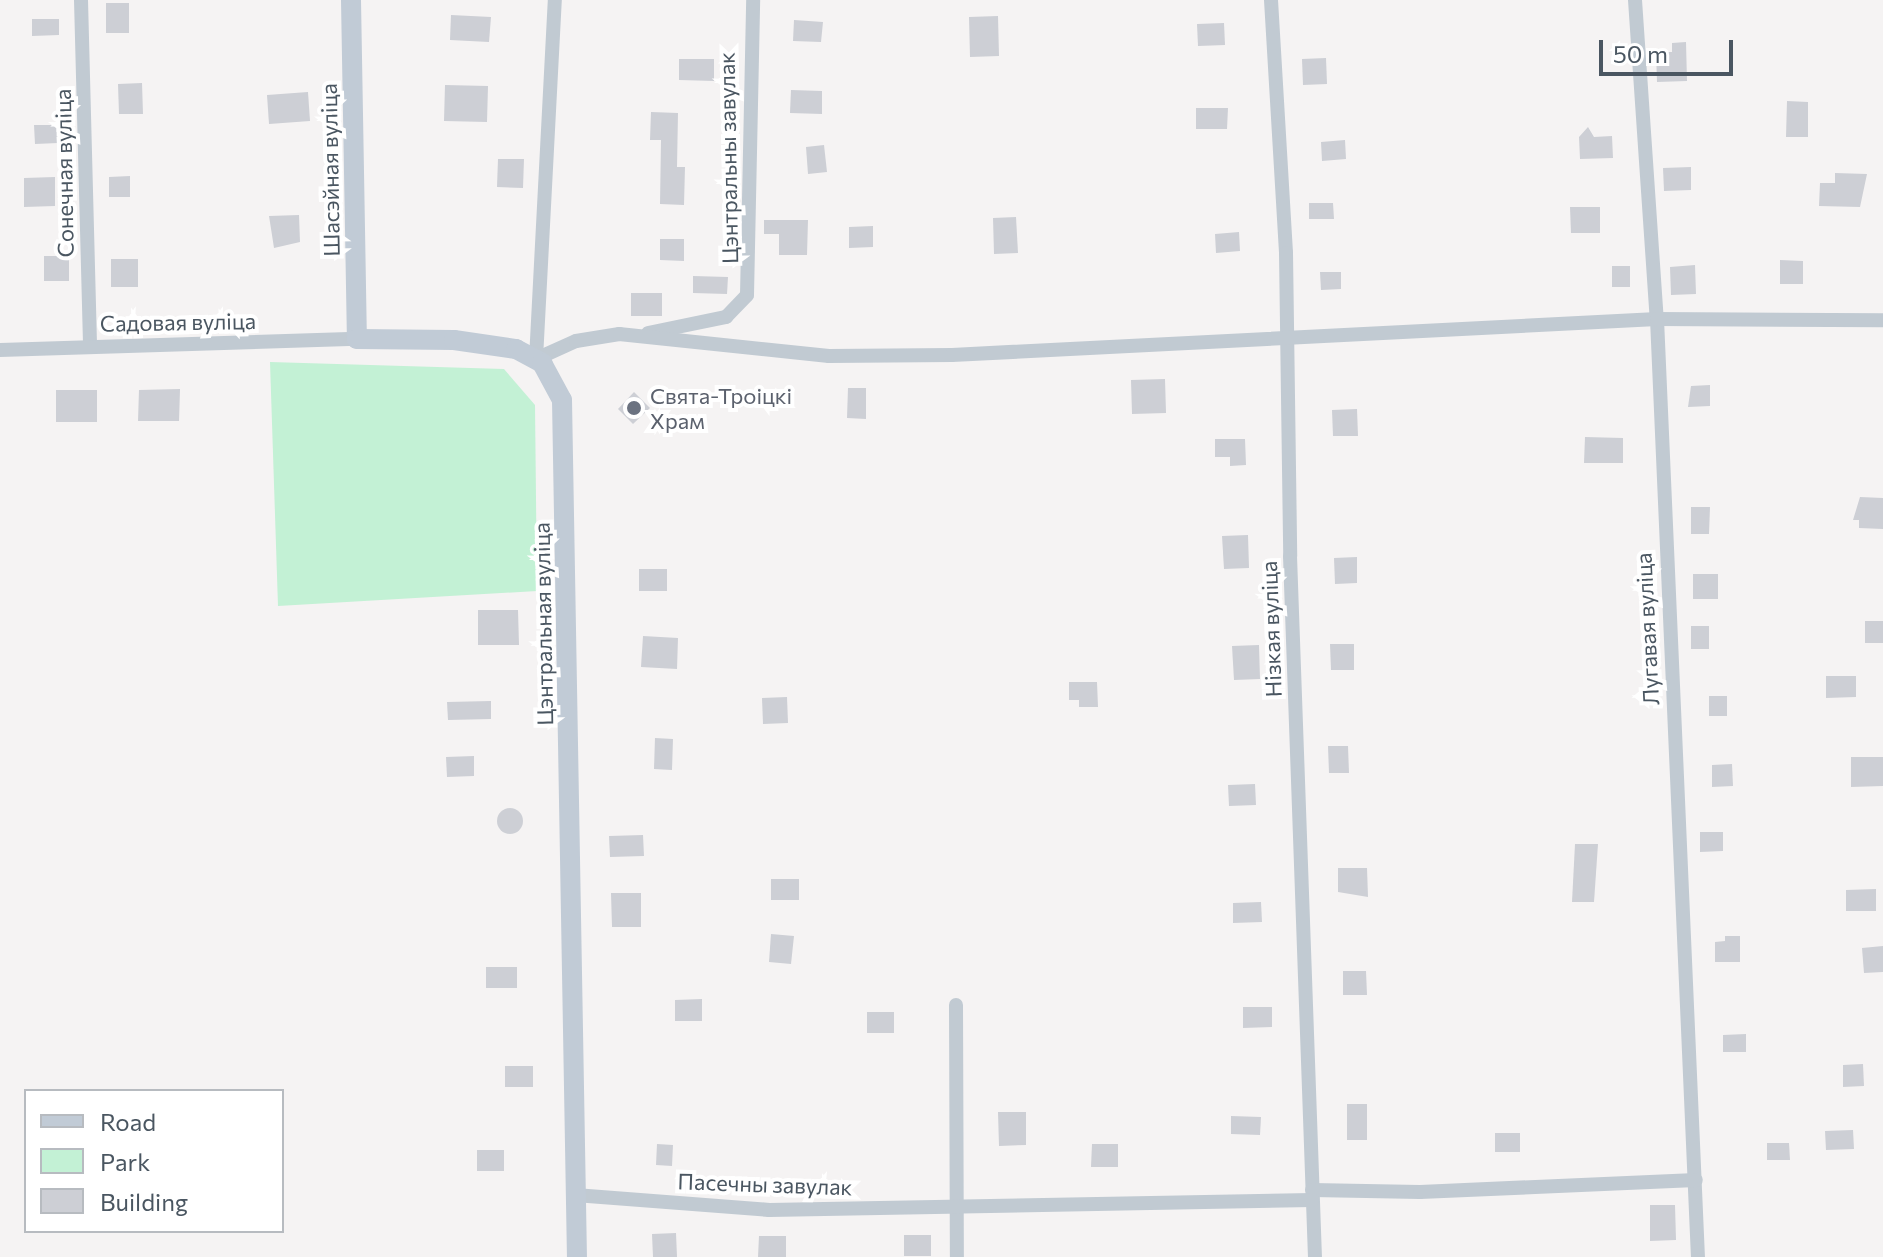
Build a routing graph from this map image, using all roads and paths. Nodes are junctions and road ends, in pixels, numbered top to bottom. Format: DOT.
graph roads {
  1 [pos="81,0"];
  2 [pos="351,0"];
  3 [pos="555,0"];
  4 [pos="753,0"];
  5 [pos="1271,0"];
  6 [pos="1635,0"];
  7 [pos="1657,319"];
  8 [pos="1883,320"];
  9 [pos="643,335"];
  10 [pos="357,339"];
  11 [pos="1289,342"];
  12 [pos="90,346"];
  13 [pos="0,350"];
  14 [pos="536,359"];
  15 [pos="956,1005"];
  16 [pos="1696,1180"];
  17 [pos="575,1195"];
  18 [pos="1312,1195"];
  19 [pos="955,1207"];
  20 [pos="577,1257"];
  21 [pos="957,1257"];
  22 [pos="1315,1257"];
  23 [pos="1698,1257"];
  1 -- 12 [label="street, Сонечная вуліца"];
  2 -- 10 [label="main road, Шасэйная вуліца"];
  3 -- 14 [label="street"];
  4 -- 9 [label="street, Цэнтральны завулак"];
  5 -- 11 [label="street, Нізкая вуліца"];
  6 -- 7 [label="street, Лугавая вуліца"];
  7 -- 8 [label="street"];
  7 -- 11 [label="street"];
  7 -- 16 [label="street, Лугавая вуліца"];
  9 -- 11 [label="street"];
  9 -- 14 [label="street"];
  10 -- 12 [label="street, Садовая вуліца"];
  10 -- 14 [label="main road"];
  11 -- 18 [label="street, Нізкая вуліца"];
  12 -- 13 [label="street, Садовая вуліца"];
  14 -- 17 [label="main road, Цэнтральная вуліца"];
  15 -- 19 [label="street"];
  16 -- 18 [label="street, Пасечны завулак"];
  16 -- 23 [label="street, Лугавая вуліца"];
  17 -- 19 [label="street, Пасечны завулак"];
  17 -- 20 [label="main road, Цэнтральная вуліца"];
  18 -- 19 [label="street, Пасечны завулак"];
  18 -- 22 [label="street, Нізкая вуліца"];
  19 -- 21 [label="street"];
}
